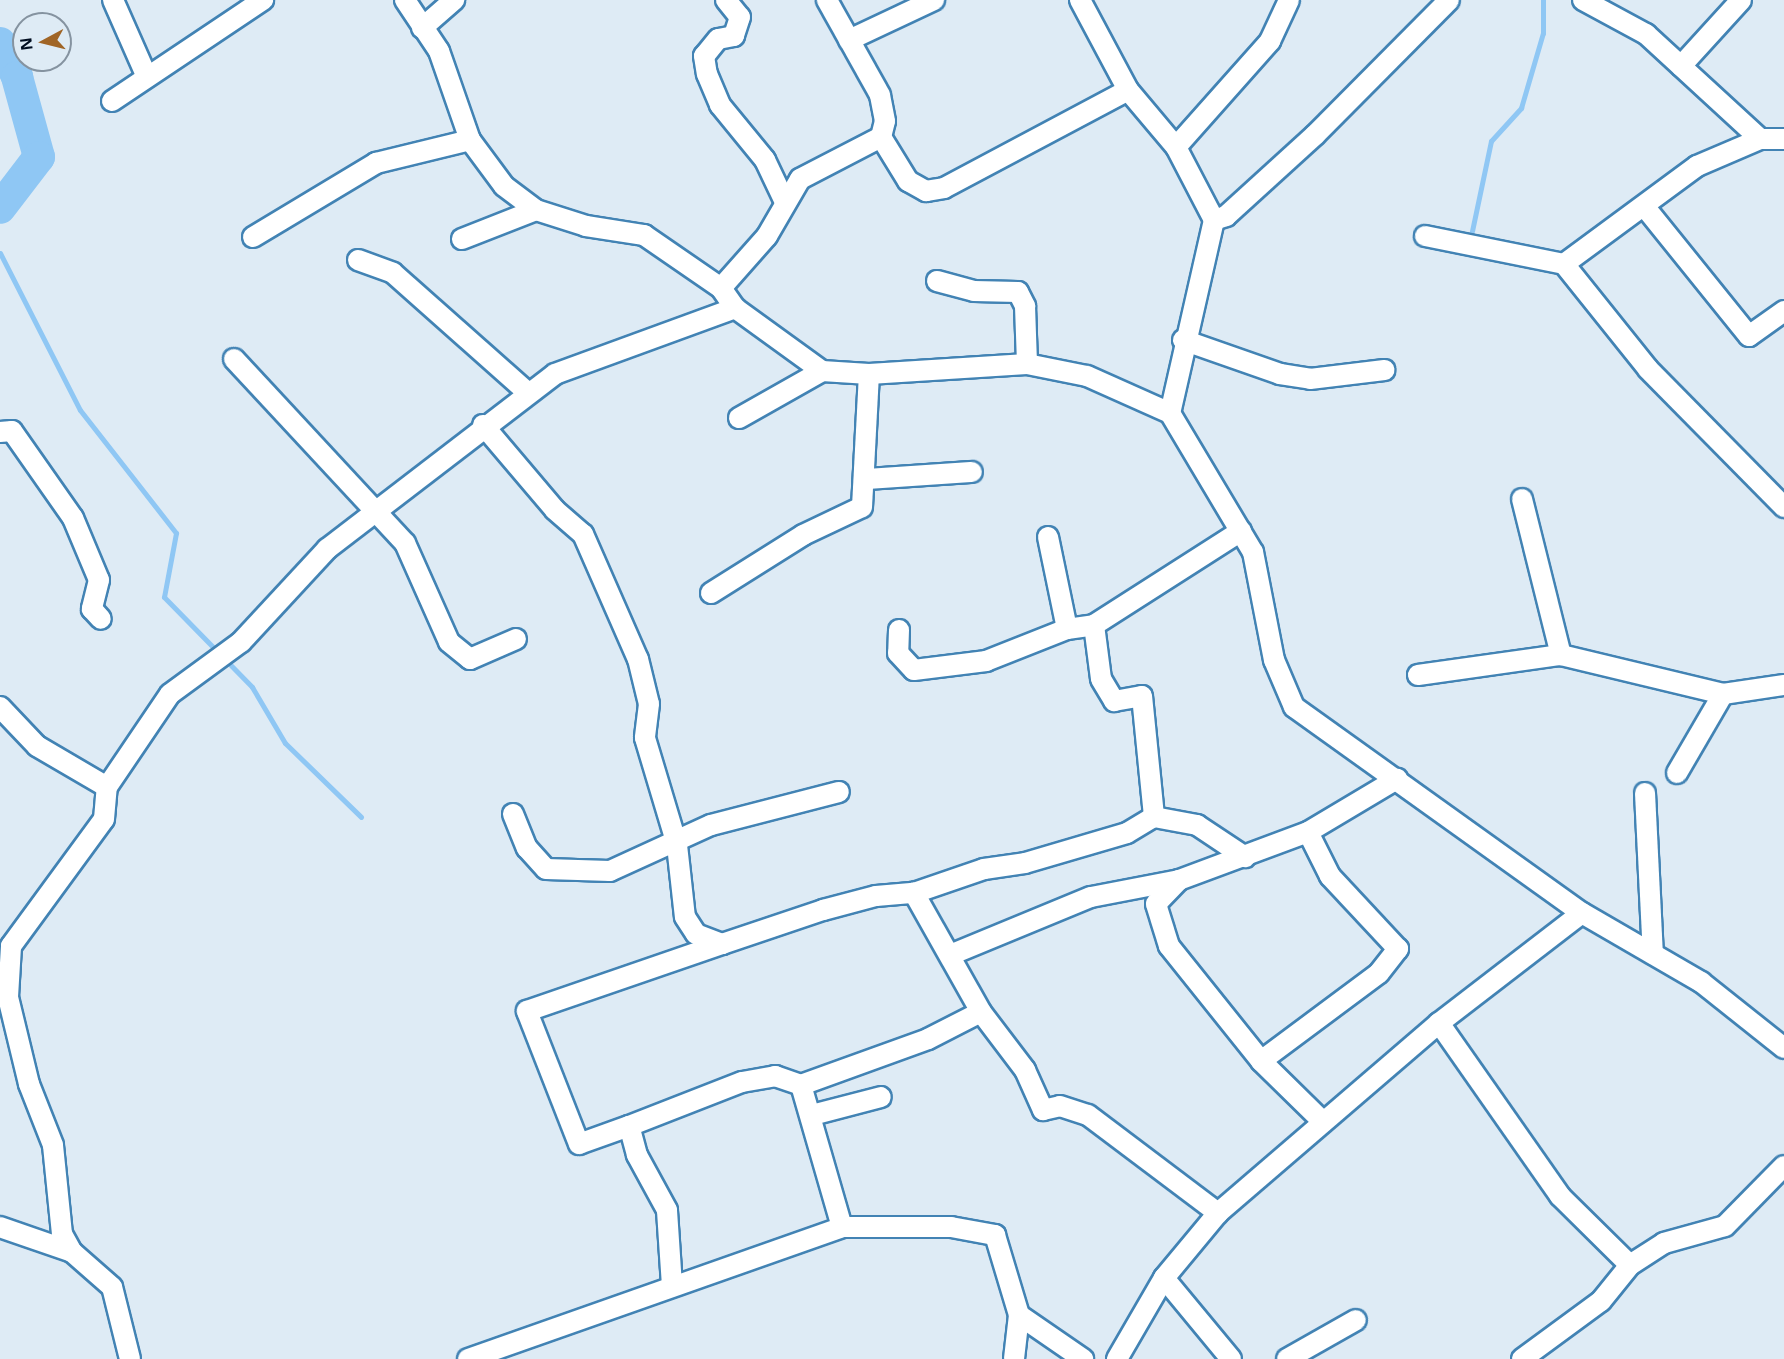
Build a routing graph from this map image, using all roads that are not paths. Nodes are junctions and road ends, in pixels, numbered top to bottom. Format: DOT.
graph roads {
  1 [pos="113,0"];
  2 [pos="263,0"];
  3 [pos="405,0"];
  4 [pos="454,0"];
  5 [pos="726,0"];
  6 [pos="827,0"];
  7 [pos="934,0"];
  8 [pos="1080,0"];
  9 [pos="1289,0"];
  10 [pos="1449,0"];
  11 [pos="1583,0"];
  12 [pos="1741,0"];
  13 [pos="422,28"];
  14 [pos="849,40"];
  15 [pos="1681,66"];
  16 [pos="147,77"];
  17 [pos="1128,90"];
  18 [pos="112,101"];
  19 [pos="881,136"];
  20 [pos="1760,139"];
  21 [pos="1784,139"];
  22 [pos="470,140"];
  23 [pos="1176,147"];
  24 [pos="783,200"];
  25 [pos="1644,207"];
  26 [pos="536,210"];
  27 [pos="1214,220"];
  28 [pos="1425,236"];
  29 [pos="253,237"];
  30 [pos="462,239"];
  31 [pos="358,260"];
  32 [pos="1564,264"];
  33 [pos="937,281"];
  34 [pos="721,288"];
  35 [pos="735,308"];
  36 [pos="1784,311"];
  37 [pos="1183,340"];
  38 [pos="234,359"];
  39 [pos="1027,364"];
  40 [pos="1384,370"];
  41 [pos="822,371"];
  42 [pos="869,374"];
  43 [pos="528,393"];
  44 [pos="1170,413"];
  45 [pos="739,418"];
  46 [pos="483,425"];
  47 [pos="0,432"];
  48 [pos="972,472"];
  49 [pos="866,479"];
  50 [pos="1522,499"];
  51 [pos="1784,507"];
  52 [pos="379,509"];
  53 [pos="1241,531"];
  54 [pos="1047,537"];
  55 [pos="711,593"];
  56 [pos="101,619"];
  57 [pos="1094,625"];
  58 [pos="1067,629"];
  59 [pos="899,630"];
  60 [pos="516,639"];
  61 [pos="1561,655"];
  62 [pos="1419,675"];
  63 [pos="1784,685"];
  64 [pos="1723,694"];
  65 [pos="0,707"];
  66 [pos="1677,773"];
  67 [pos="1398,779"];
  68 [pos="107,787"];
  69 [pos="839,792"];
  70 [pos="1645,793"];
  71 [pos="513,814"];
  72 [pos="1154,817"];
  73 [pos="1308,832"];
  74 [pos="677,844"];
  75 [pos="1245,857"];
  76 [pos="1179,880"];
  77 [pos="914,893"];
  78 [pos="1582,913"];
  79 [pos="722,944"];
  80 [pos="5,951"];
  81 [pos="1653,954"];
  82 [pos="950,955"];
  83 [pos="981,1012"];
  84 [pos="1439,1023"];
  85 [pos="1784,1048"];
  86 [pos="1261,1061"];
  87 [pos="801,1085"];
  88 [pos="880,1097"];
  89 [pos="812,1115"];
  90 [pos="1323,1122"];
  91 [pos="629,1126"];
  92 [pos="1784,1166"];
  93 [pos="1218,1213"];
  94 [pos="0,1227"];
  95 [pos="842,1227"];
  96 [pos="72,1252"];
  97 [pos="1630,1265"];
  98 [pos="1164,1278"];
  99 [pos="672,1286"];
  100 [pos="1019,1315"];
  101 [pos="1356,1320"];
  102 [pos="475,1358"];
  103 [pos="130,1359"];
  104 [pos="1014,1359"];
  105 [pos="1083,1359"];
  106 [pos="1117,1359"];
  107 [pos="1231,1359"];
  108 [pos="1287,1359"];
  109 [pos="1522,1359"];
  1 -- 16 [label="street"];
  2 -- 16 [label="street"];
  3 -- 13 [label="street"];
  4 -- 13 [label="street"];
  5 -- 24 [label="street"];
  6 -- 14 [label="street"];
  7 -- 14 [label="street"];
  8 -- 17 [label="street"];
  9 -- 23 [label="street"];
  10 -- 27 [label="street"];
  11 -- 15 [label="street"];
  12 -- 15 [label="street"];
  13 -- 22 [label="street"];
  14 -- 19 [label="street"];
  15 -- 20 [label="street"];
  16 -- 18 [label="street"];
  17 -- 19 [label="street"];
  17 -- 23 [label="street"];
  19 -- 24 [label="street"];
  20 -- 21 [label="street"];
  20 -- 25 [label="street"];
  22 -- 26 [label="street"];
  22 -- 29 [label="street"];
  23 -- 27 [label="street"];
  24 -- 34 [label="street"];
  25 -- 32 [label="street"];
  25 -- 36 [label="street"];
  26 -- 30 [label="street"];
  26 -- 34 [label="street"];
  27 -- 37 [label="street"];
  28 -- 32 [label="street"];
  31 -- 43 [label="street"];
  32 -- 51 [label="street"];
  33 -- 39 [label="street"];
  34 -- 35 [label="street"];
  35 -- 41 [label="street"];
  35 -- 43 [label="street"];
  37 -- 40 [label="street"];
  37 -- 44 [label="street"];
  38 -- 52 [label="street"];
  39 -- 42 [label="street"];
  39 -- 44 [label="street"];
  41 -- 42 [label="street"];
  41 -- 45 [label="street"];
  42 -- 49 [label="street"];
  43 -- 46 [label="street"];
  44 -- 53 [label="street"];
  46 -- 52 [label="street"];
  46 -- 74 [label="street"];
  47 -- 56 [label="street"];
  48 -- 49 [label="street"];
  49 -- 55 [label="street"];
  50 -- 61 [label="street"];
  52 -- 60 [label="street"];
  52 -- 68 [label="street"];
  53 -- 57 [label="street"];
  53 -- 67 [label="street"];
  54 -- 58 [label="street"];
  57 -- 58 [label="street"];
  57 -- 72 [label="street"];
  58 -- 59 [label="street"];
  61 -- 62 [label="street"];
  61 -- 64 [label="street"];
  63 -- 64 [label="street"];
  64 -- 66 [label="street"];
  65 -- 68 [label="street"];
  67 -- 73 [label="street"];
  67 -- 78 [label="street"];
  68 -- 80 [label="street"];
  69 -- 74 [label="street"];
  70 -- 81 [label="street"];
  71 -- 74 [label="street"];
  72 -- 75 [label="street"];
  72 -- 77 [label="street"];
  73 -- 75 [label="street"];
  73 -- 86 [label="street"];
  74 -- 79 [label="street"];
  75 -- 76 [label="street"];
  76 -- 82 [label="street"];
  76 -- 86 [label="street"];
  77 -- 79 [label="street"];
  77 -- 82 [label="street"];
  78 -- 81 [label="street"];
  78 -- 84 [label="street"];
  79 -- 91 [label="street"];
  80 -- 96 [label="street"];
  81 -- 85 [label="street"];
  82 -- 83 [label="street"];
  83 -- 87 [label="street"];
  83 -- 93 [label="street"];
  84 -- 90 [label="street"];
  84 -- 97 [label="street"];
  86 -- 90 [label="street"];
  87 -- 89 [label="street"];
  87 -- 91 [label="street"];
  88 -- 89 [label="street"];
  89 -- 95 [label="street"];
  90 -- 93 [label="street"];
  91 -- 99 [label="street"];
  92 -- 97 [label="street"];
  93 -- 98 [label="street"];
  94 -- 96 [label="street"];
  95 -- 99 [label="street"];
  95 -- 100 [label="street"];
  96 -- 103 [label="street"];
  97 -- 109 [label="street"];
  98 -- 106 [label="street"];
  98 -- 107 [label="street"];
  99 -- 102 [label="street"];
  100 -- 104 [label="street"];
  100 -- 105 [label="street"];
  101 -- 108 [label="street"];
}
